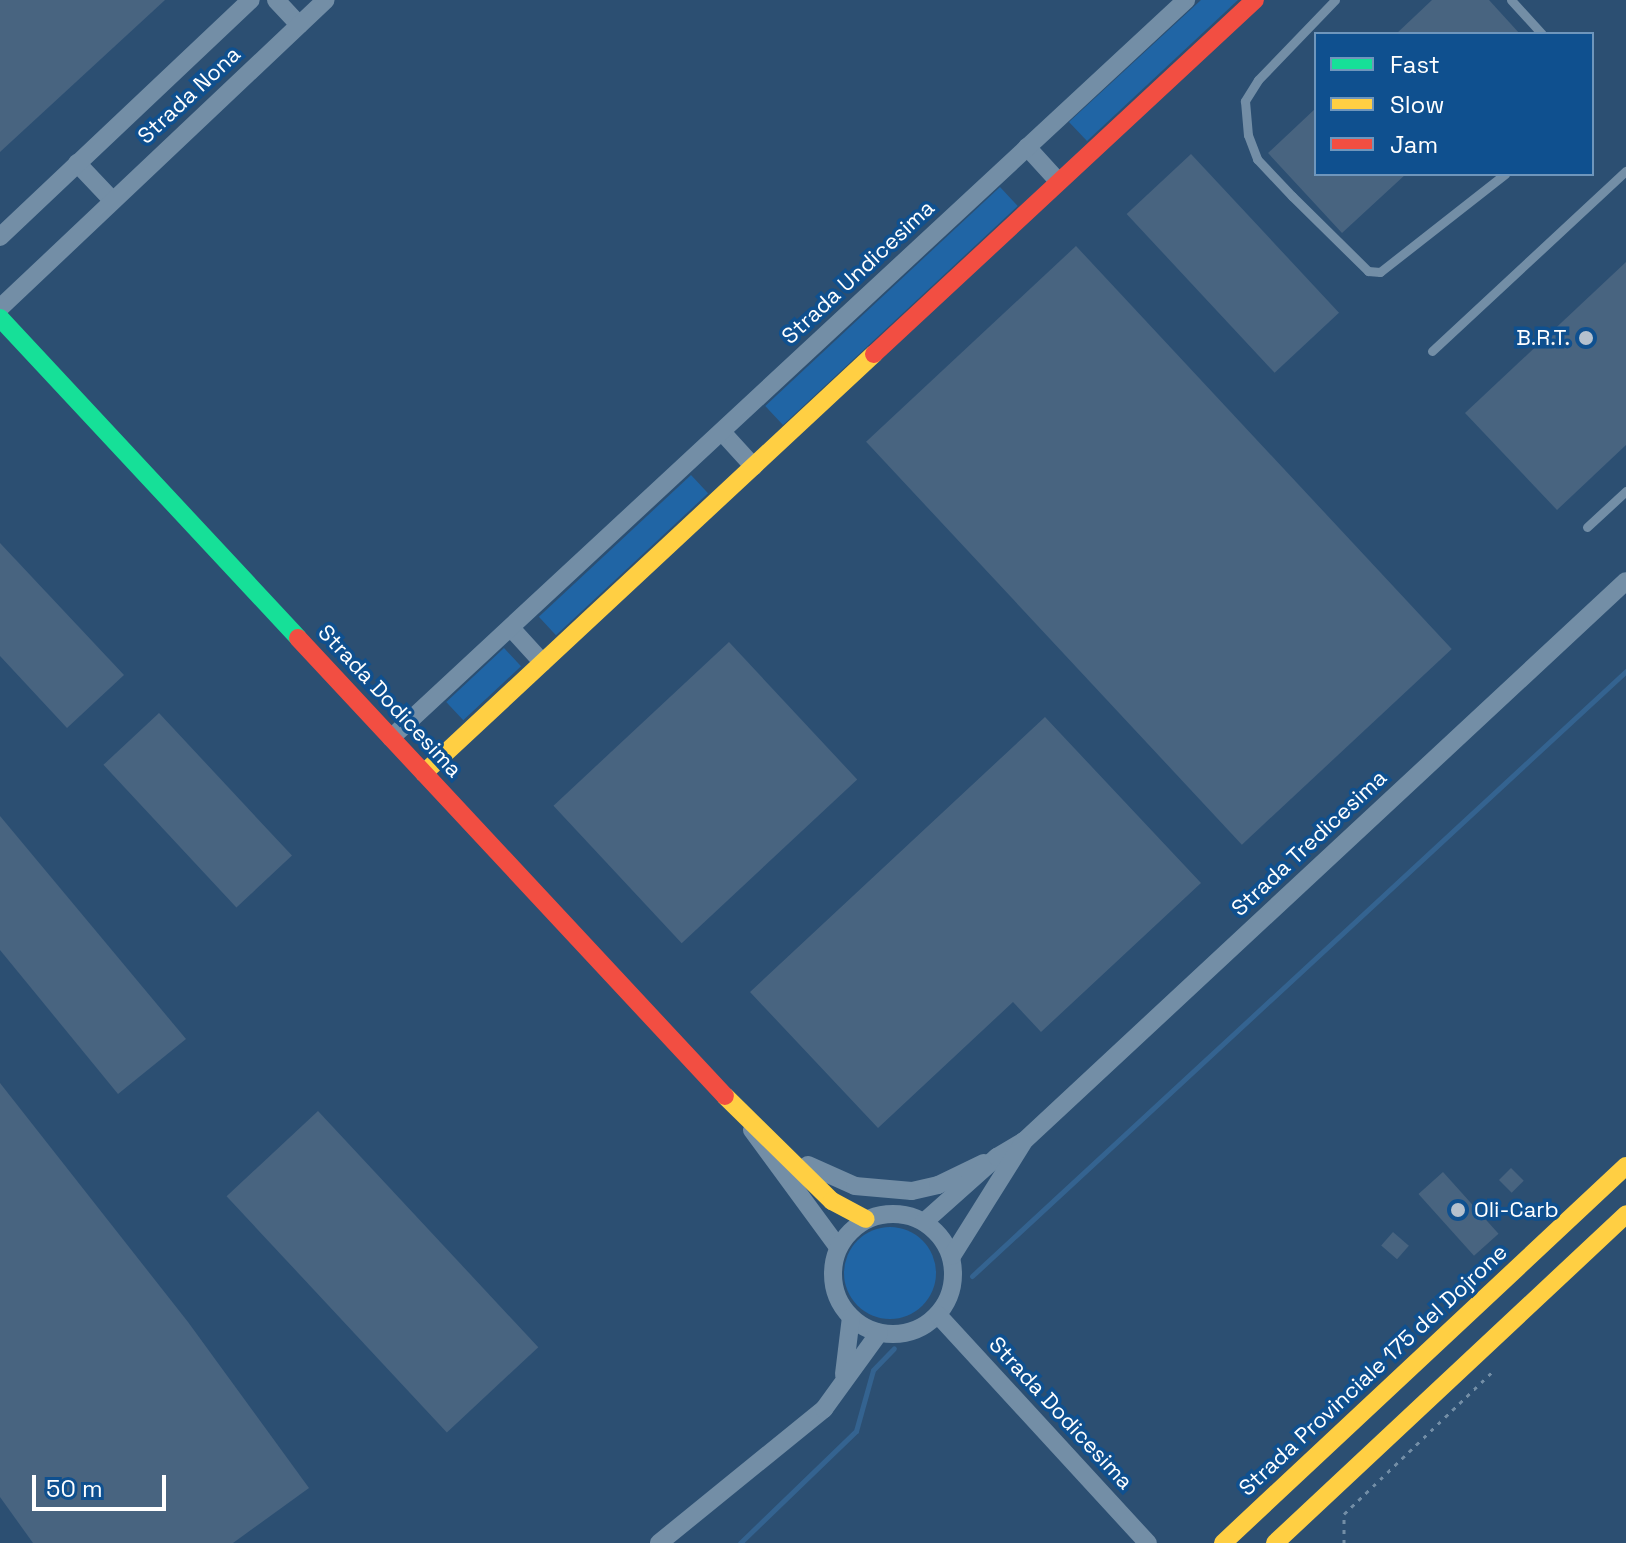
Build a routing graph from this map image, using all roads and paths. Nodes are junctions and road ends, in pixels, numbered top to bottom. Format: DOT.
graph roads {
  1 [pos="251,0"];
  2 [pos="276,0"];
  3 [pos="326,0"];
  4 [pos="1186,0"];
  5 [pos="1255,0"];
  6 [pos="1335,0"];
  7 [pos="1511,0"];
  8 [pos="299,25"];
  9 [pos="1540,32"];
  10 [pos="1027,147"];
  11 [pos="77,163"];
  12 [pos="1626,171"];
  13 [pos="1502,176"];
  14 [pos="1059,182"];
  15 [pos="112,200"];
  16 [pos="0,237"];
  17 [pos="0,308"];
  18 [pos="0,318"];
  19 [pos="1432,351"];
  20 [pos="722,432"];
  21 [pos="754,467"];
  22 [pos="1626,491"];
  23 [pos="1587,527"];
  24 [pos="1626,581"];
  25 [pos="511,628"];
  26 [pos="543,663"];
  27 [pos="391,738"];
  28 [pos="424,773"];
  29 [pos="744,1117"];
  30 [pos="1024,1141"];
  31 [pos="790,1155"];
  32 [pos="997,1157"];
  33 [pos="1626,1166"];
  34 [pos="1626,1214"];
  35 [pos="866,1219"];
  36 [pos="924,1222"];
  37 [pos="838,1247"];
  38 [pos="952,1256"];
  39 [pos="938,1315"];
  40 [pos="851,1317"];
  41 [pos="879,1333"];
  42 [pos="1500,1364"];
  43 [pos="844,1377"];
  44 [pos="659,1543"];
  45 [pos="1148,1543"];
  46 [pos="1223,1543"];
  47 [pos="1275,1543"];
  48 [pos="1344,1543"];
  1 -- 11 [label="street, Strada Nona"];
  2 -- 8 [label="street"];
  3 -- 8 [label="street, Strada Nona"];
  4 -- 10 [label="street, Strada Undicesima"];
  5 -- 14 [label="street"];
  6 -- 13 [label="lane"];
  7 -- 9 [label="lane"];
  8 -- 15 [label="street, Strada Nona"];
  10 -- 14 [label="street"];
  10 -- 20 [label="street, Strada Undicesima"];
  11 -- 15 [label="street"];
  11 -- 16 [label="street, Strada Nona"];
  12 -- 19 [label="lane"];
  14 -- 21 [label="street"];
  15 -- 17 [label="street, Strada Nona"];
  18 -- 27 [label="street, Strada Dodicesima"];
  20 -- 21 [label="street"];
  20 -- 25 [label="street, Strada Undicesima"];
  21 -- 26 [label="street"];
  22 -- 23 [label="lane"];
  24 -- 30 [label="street, Strada Tredicesima"];
  25 -- 26 [label="street"];
  25 -- 27 [label="street, Strada Undicesima"];
  26 -- 28 [label="street"];
  27 -- 28 [label="street, Strada Dodicesima"];
  28 -- 29 [label="street, Strada Dodicesima"];
  29 -- 31 [label="street, Strada Dodicesima"];
  29 -- 37 [label="street"];
  30 -- 32 [label="street"];
  30 -- 38 [label="street"];
  31 -- 32 [label="street"];
  31 -- 35 [label="street, Strada Dodicesima"];
  32 -- 36 [label="street"];
  33 -- 46 [label="street, Strada Provinciale 175 del Dojrone"];
  34 -- 47 [label="street"];
  35 -- 36 [label="street"];
  35 -- 37 [label="street"];
  36 -- 38 [label="street"];
  37 -- 40 [label="street"];
  38 -- 39 [label="street"];
  39 -- 41 [label="street"];
  39 -- 45 [label="street, Strada Dodicesima"];
  40 -- 41 [label="street"];
  40 -- 43 [label="street"];
  41 -- 43 [label="street"];
  42 -- 48 [label="path"];
  43 -- 44 [label="street"];
}
